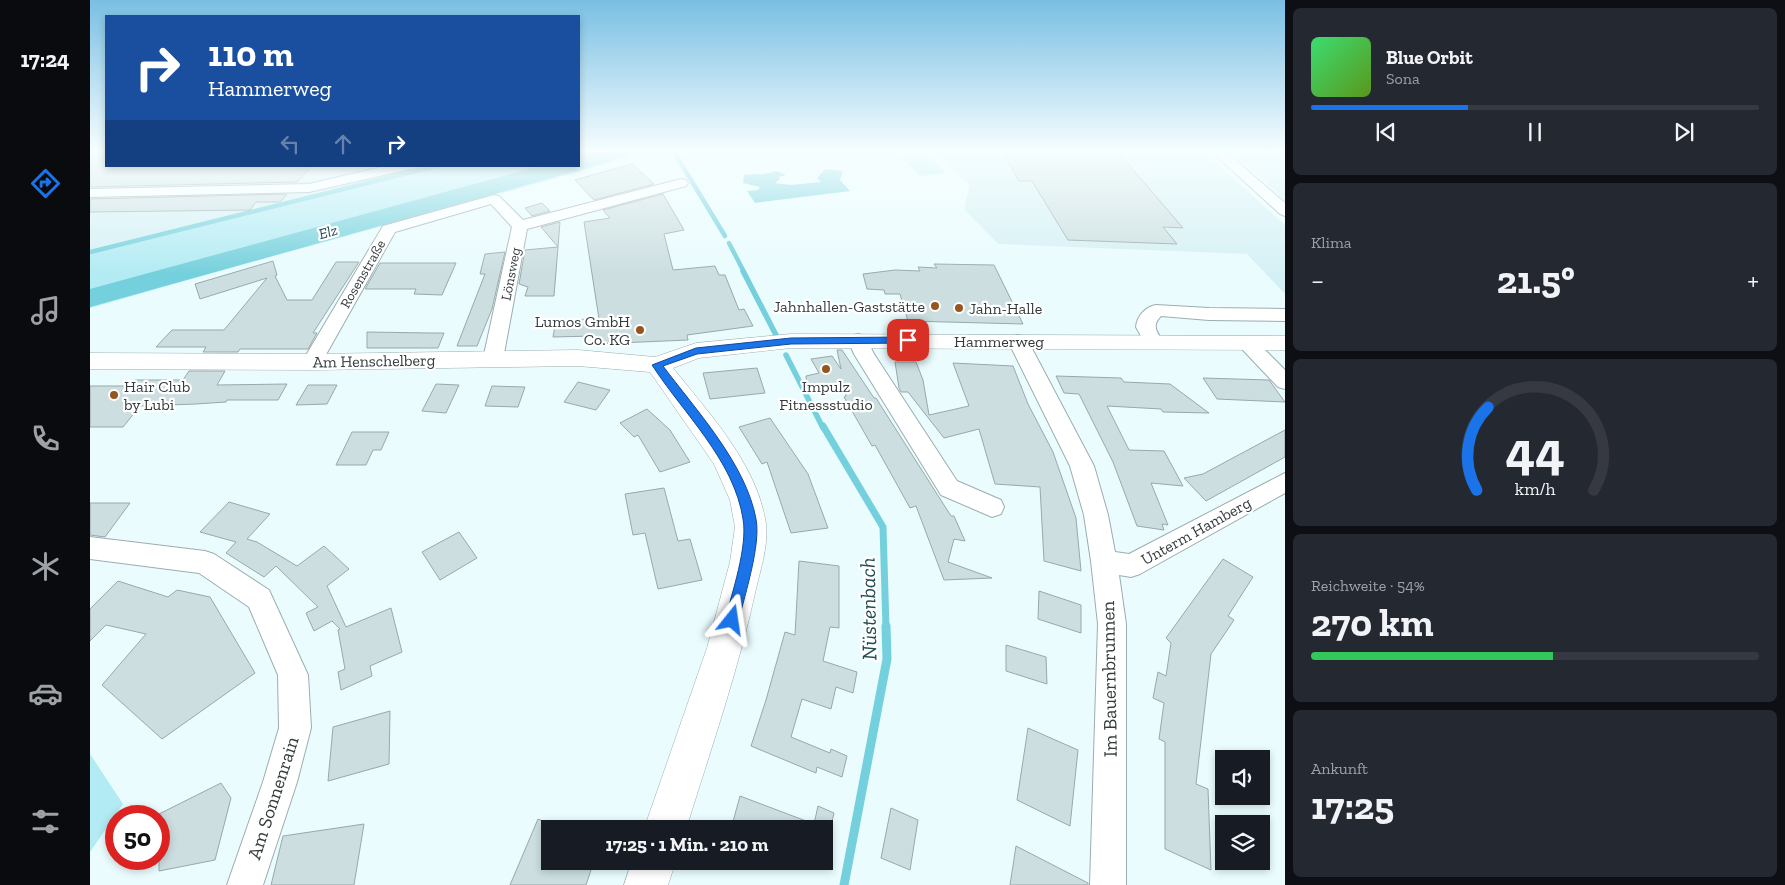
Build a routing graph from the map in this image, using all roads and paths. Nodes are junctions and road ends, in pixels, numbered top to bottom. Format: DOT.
graph roads {
  1 [pos="121,192"];
  2 [pos="646,192"];
  3 [pos="1265,192"];
  4 [pos="90,193"];
  5 [pos="494,199"];
  6 [pos="1285,210"];
  7 [pos="520,226"];
  8 [pos="1285,315"];
  9 [pos="858,340"];
  10 [pos="1018,341"];
  11 [pos="1154,343"];
  12 [pos="1285,343"];
  13 [pos="1248,344"];
  14 [pos="493,360"];
  15 [pos="90,361"];
  16 [pos="312,362"];
  17 [pos="657,365"];
  18 [pos="1285,382"];
  19 [pos="1285,482"];
  20 [pos="992,507"];
  21 [pos="90,548"];
  22 [pos="1104,561"];
  23 [pos="668,820"];
  24 [pos="651,870"];
  25 [pos="245,885"];
  26 [pos="646,885"];
  27 [pos="1108,885"];
  1 -- 4 [label="street"];
  2 -- 7 [label="street"];
  3 -- 6 [label="street"];
  5 -- 7 [label="street, Lönsweg"];
  5 -- 16 [label="street, Rosenstraße"];
  7 -- 14 [label="street, Lönsweg"];
  8 -- 11 [label="street"];
  9 -- 10 [label="main road, Hammerweg"];
  9 -- 17 [label="main road, Hammerweg"];
  9 -- 20 [label="street"];
  10 -- 11 [label="main road, Hammerweg"];
  10 -- 22 [label="street, Im Bauernbrunnen"];
  11 -- 13 [label="main road, Hammerweg"];
  12 -- 13 [label="main road, Hammerweg"];
  13 -- 18 [label="street"];
  14 -- 16 [label="main road, Am Henschelberg"];
  14 -- 17 [label="main road, Am Henschelberg"];
  15 -- 16 [label="main road, Am Henschelberg"];
  17 -- 23 [label="main road"];
  19 -- 22 [label="street, Unterm Hamberg"];
  21 -- 25 [label="street, Am Sonnenrain"];
  22 -- 27 [label="street, Im Bauernbrunnen"];
  24 -- 26 [label="main road"];
}
